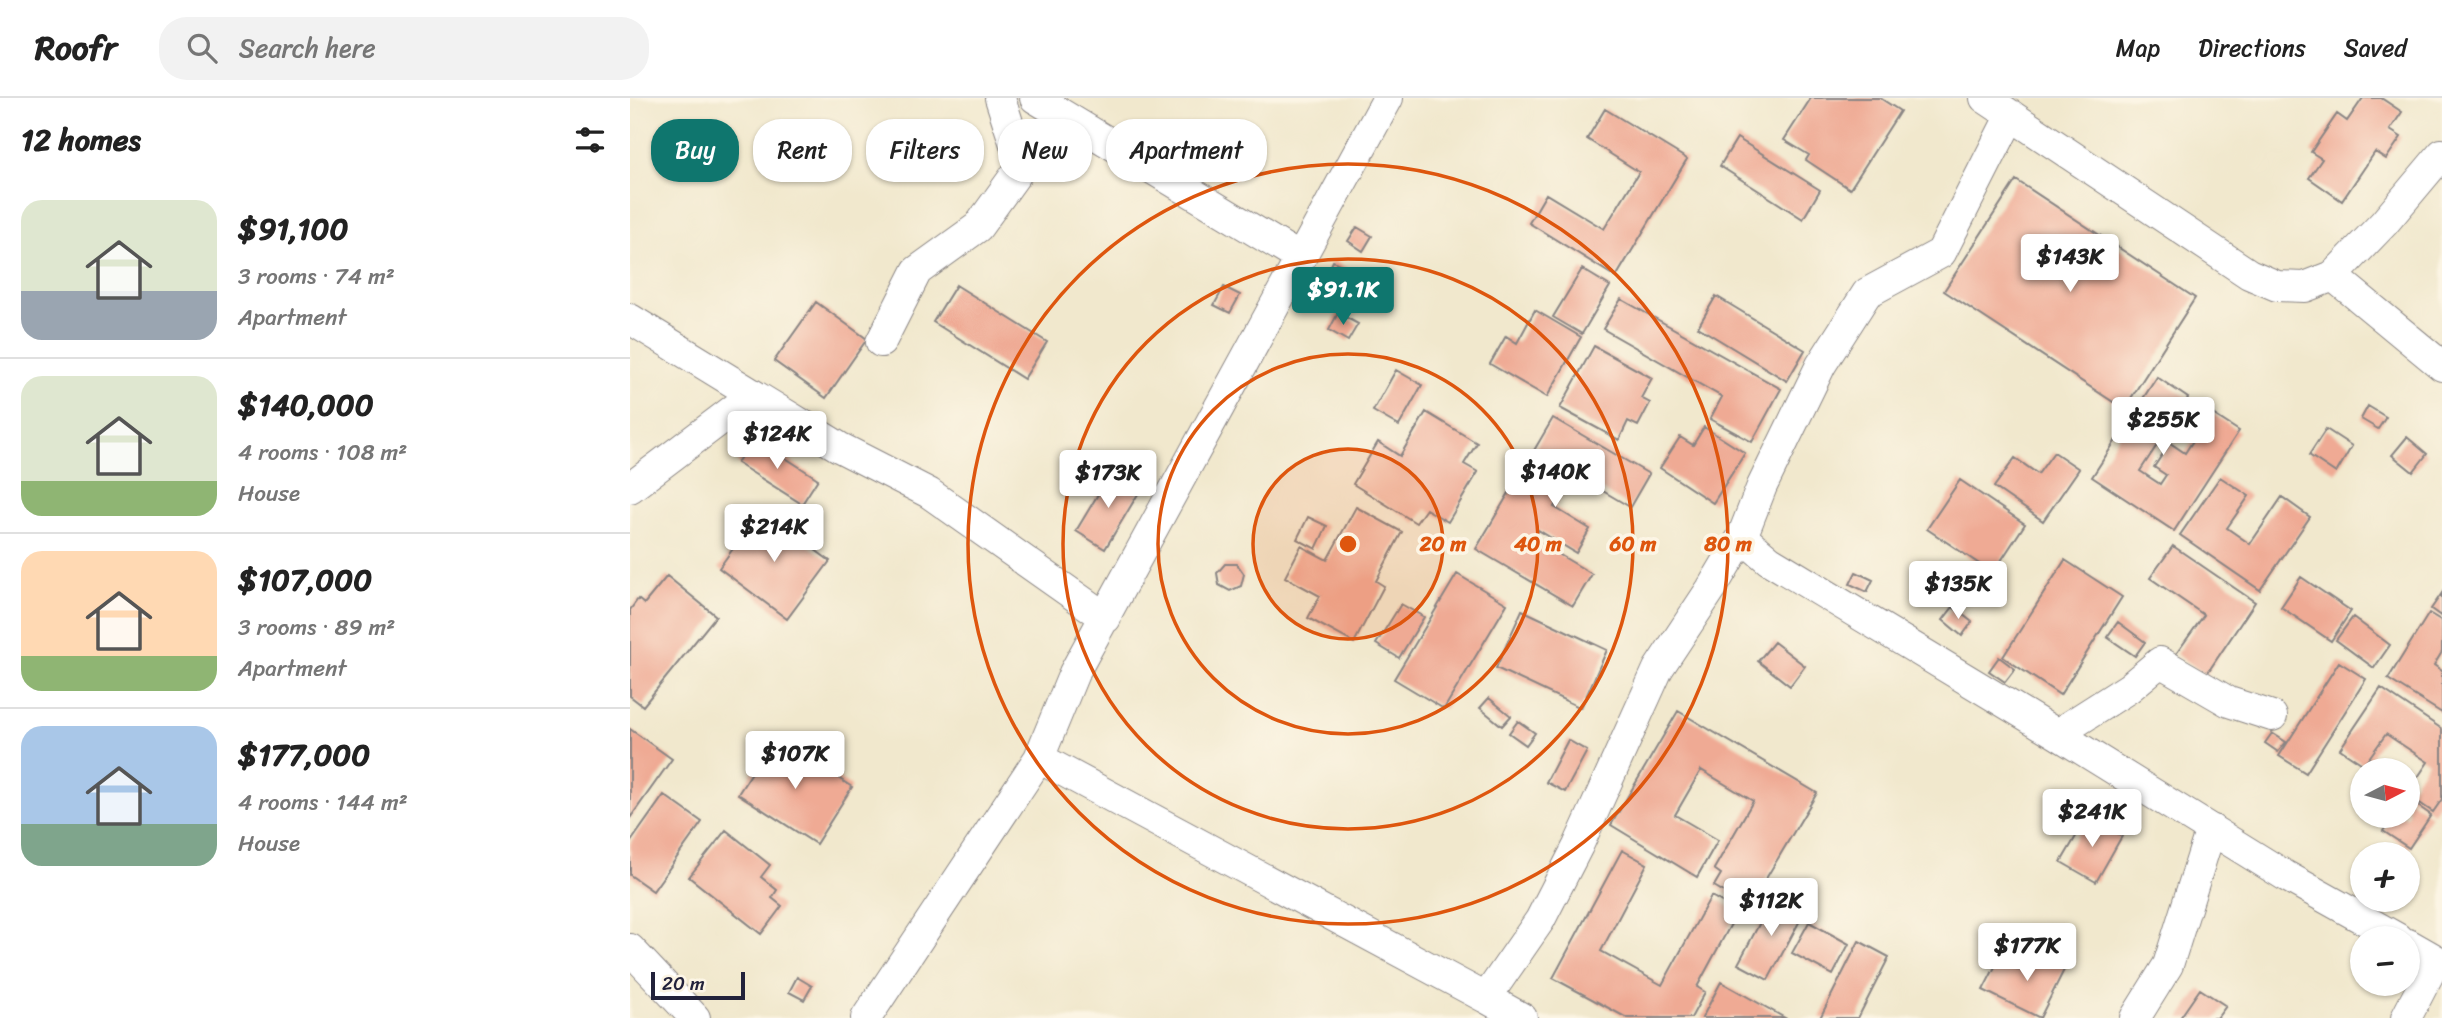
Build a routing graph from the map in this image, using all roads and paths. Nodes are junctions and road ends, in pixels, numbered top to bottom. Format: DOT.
graph roads {
  1 [pos="1000,98"];
  2 [pos="1035,98"];
  3 [pos="1388,98"];
  4 [pos="1985,98"];
  5 [pos="2011,115"];
  6 [pos="2442,154"];
  7 [pos="1300,258"];
  8 [pos="2333,276"];
  9 [pos="630,319"];
  10 [pos="881,342"];
  11 [pos="2442,366"];
  12 [pos="753,394"];
  13 [pos="630,488"];
  14 [pos="1742,537"];
  15 [pos="1106,618"];
  16 [pos="2272,716"];
  17 [pos="2057,734"];
  18 [pos="1039,758"];
  19 [pos="2211,829"];
  20 [pos="2376,926"];
  21 [pos="630,949"];
  22 [pos="2420,951"];
  23 [pos="2420,991"];
  24 [pos="2417,996"];
  25 [pos="1486,998"];
  26 [pos="695,1018"];
  27 [pos="866,1018"];
  28 [pos="1522,1018"];
  29 [pos="2134,1018"];
  30 [pos="2406,1018"];
  1 -- 10 [label="street"];
  2 -- 7 [label="street"];
  3 -- 7 [label="street"];
  4 -- 5 [label="street"];
  5 -- 8 [label="street"];
  5 -- 14 [label="street"];
  6 -- 8 [label="street"];
  7 -- 15 [label="street"];
  8 -- 11 [label="street"];
  9 -- 12 [label="street"];
  12 -- 13 [label="street"];
  12 -- 15 [label="street"];
  14 -- 17 [label="street"];
  14 -- 25 [label="street"];
  15 -- 18 [label="street"];
  16 -- 17 [label="street"];
  17 -- 19 [label="street"];
  18 -- 25 [label="street"];
  18 -- 27 [label="street"];
  19 -- 20 [label="street"];
  19 -- 29 [label="street"];
  21 -- 26 [label="street"];
  22 -- 23 [label="street"];
  24 -- 30 [label="street"];
  25 -- 28 [label="street"];
}
